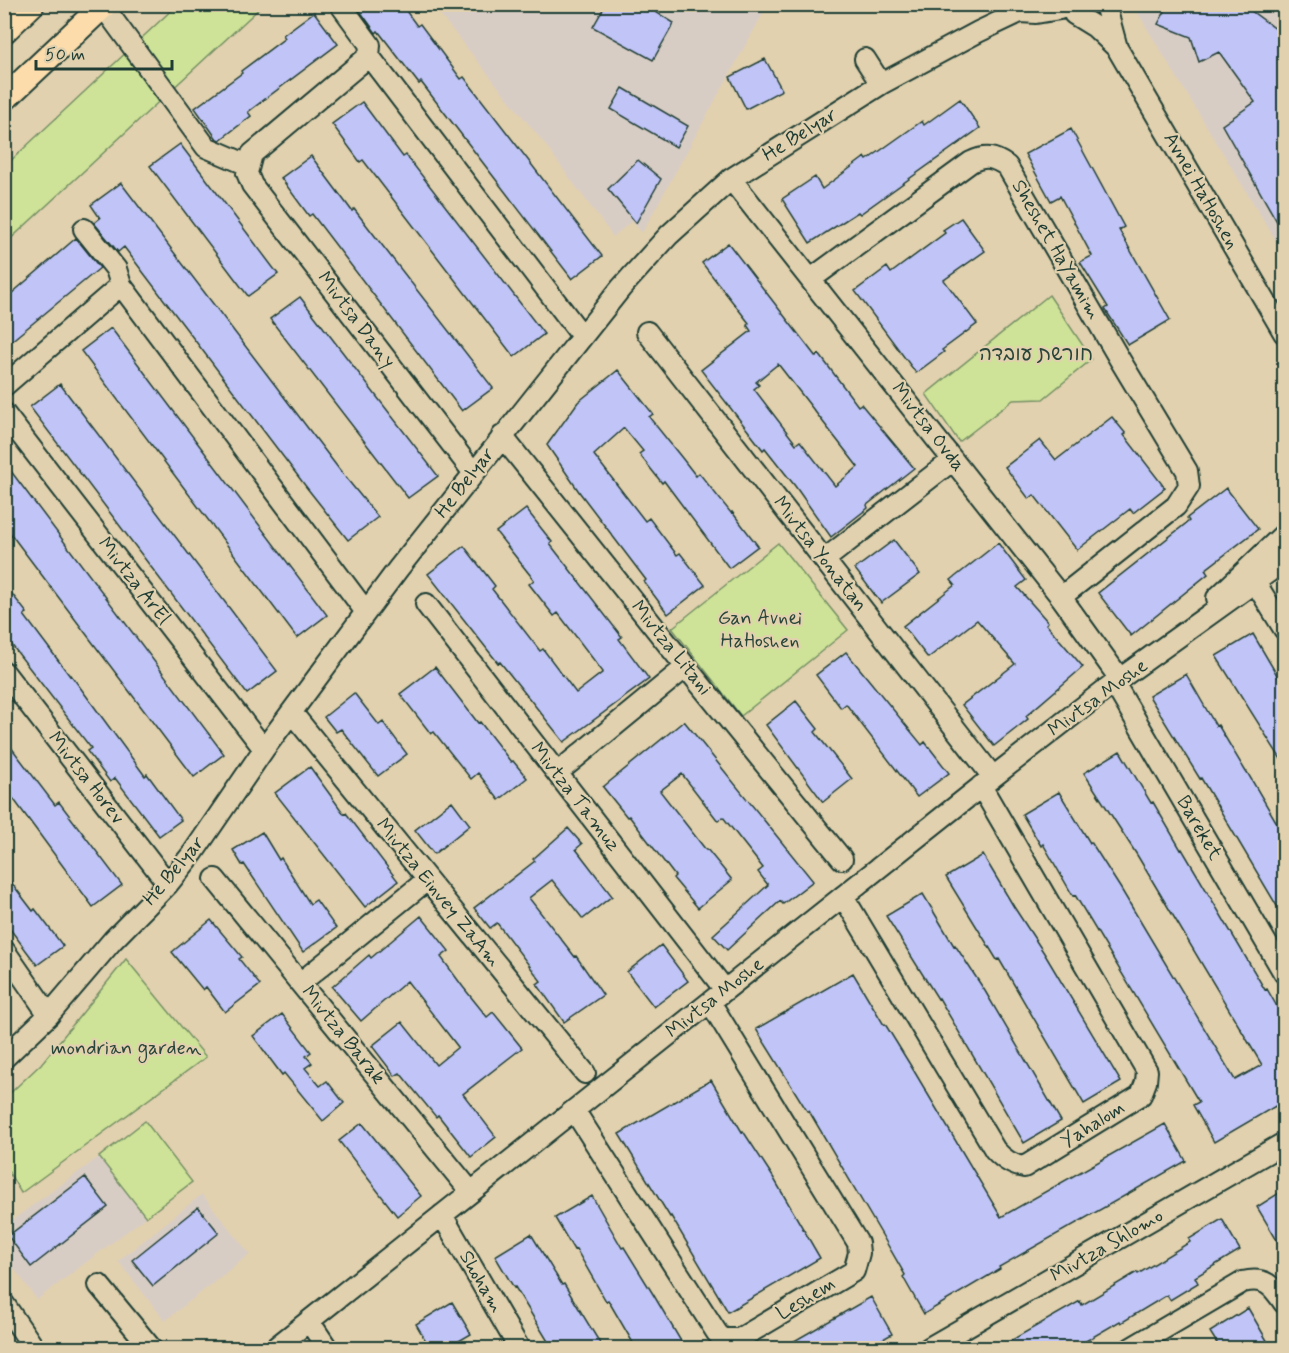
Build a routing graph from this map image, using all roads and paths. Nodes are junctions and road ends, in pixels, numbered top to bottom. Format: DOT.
graph roads {
  1 [pos="32,4"];
  2 [pos="340,4"];
  3 [pos="1102,4"];
  4 [pos="104,5"];
  5 [pos="1022,8"];
  6 [pos="1062,9"];
  7 [pos="4,31"];
  8 [pos="1117,48"];
  9 [pos="369,56"];
  10 [pos="865,59"];
  11 [pos="881,84"];
  12 [pos="4,99"];
  13 [pos="248,165"];
  14 [pos="730,179"];
  15 [pos="84,229"];
  16 [pos="811,279"];
  17 [pos="121,285"];
  18 [pos="647,332"];
  19 [pos="1284,333"];
  20 [pos="582,336"];
  21 [pos="4,386"];
  22 [pos="4,413"];
  23 [pos="501,436"];
  24 [pos="953,460"];
  25 [pos="473,472"];
  26 [pos="1284,534"];
  27 [pos="824,560"];
  28 [pos="1284,561"];
  29 [pos="1255,582"];
  30 [pos="1061,597"];
  31 [pos="426,604"];
  32 [pos="366,612"];
  33 [pos="1284,629"];
  34 [pos="1160,652"];
  35 [pos="686,668"];
  36 [pos="4,672"];
  37 [pos="1117,681"];
  38 [pos="292,713"];
  39 [pos="264,749"];
  40 [pos="557,773"];
  41 [pos="987,781"];
  42 [pos="842,859"];
  43 [pos="215,879"];
  44 [pos="427,880"];
  45 [pos="168,884"];
  46 [pos="843,896"];
  47 [pos="4,950"];
  48 [pos="1284,973"];
  49 [pos="300,983"];
  50 [pos="717,996"];
  51 [pos="49,1015"];
  52 [pos="4,1058"];
  53 [pos="585,1073"];
  54 [pos="574,1110"];
  55 [pos="1284,1143"];
  56 [pos="471,1192"];
  57 [pos="442,1215"];
  58 [pos="99,1285"];
  59 [pos="1284,1303"];
  60 [pos="4,1304"];
  61 [pos="309,1321"];
  62 [pos="11,1327"];
  63 [pos="34,1348"];
  64 [pos="151,1348"];
  65 [pos="275,1348"];
  66 [pos="327,1348"];
  67 [pos="519,1348"];
  68 [pos="929,1348"];
  69 [pos="1131,1348"];
  1 -- 7 [label="main road"];
  2 -- 9 [label="street"];
  3 -- 6 [label="street, He BeIyar"];
  3 -- 8 [label="street, Avnei HaHoshen"];
  4 -- 12 [label="main road"];
  4 -- 13 [label="street"];
  5 -- 6 [label="street, He BeIyar"];
  5 -- 11 [label="street, He BeIyar"];
  6 -- 8 [label="street, Avnei HaHoshen"];
  8 -- 19 [label="street, Avnei HaHoshen"];
  9 -- 13 [label="street"];
  9 -- 20 [label="street"];
  10 -- 11 [label="street"];
  11 -- 14 [label="street, He BeIyar"];
  13 -- 25 [label="street, Mivtsa Dany"];
  14 -- 16 [label="street, Mivtsa Ovda"];
  14 -- 20 [label="street, He BeIyar"];
  15 -- 17 [label="street"];
  16 -- 24 [label="street, Mivtsa Ovda"];
  16 -- 30 [label="street, Sheshet HaYamim"];
  17 -- 21 [label="street"];
  17 -- 32 [label="street"];
  18 -- 27 [label="street, Mivtsa Yonatan"];
  20 -- 23 [label="street, He BeIyar"];
  22 -- 39 [label="street, Mivtza ArEl"];
  23 -- 25 [label="street, He BeIyar"];
  23 -- 35 [label="street, Mivtza Litani"];
  24 -- 27 [label="street"];
  24 -- 30 [label="street, Mivtsa Ovda"];
  25 -- 32 [label="street, He BeIyar"];
  26 -- 34 [label="street, Mivtsa Moshe"];
  27 -- 41 [label="street, Mivtsa Yonatan"];
  28 -- 29 [label="street, Mivtsa Moshe"];
  29 -- 33 [label="street"];
  29 -- 34 [label="street, Mivtsa Moshe"];
  30 -- 37 [label="street, Mivtsa Ovda"];
  31 -- 40 [label="street, Mivtza Tamuz"];
  32 -- 38 [label="street, He BeIyar"];
  34 -- 37 [label="street, Mivtsa Moshe"];
  35 -- 40 [label="street"];
  35 -- 42 [label="street, Mivtza Litani"];
  36 -- 45 [label="street, Mivtsa Horev"];
  37 -- 41 [label="street, Mivtsa Moshe"];
  37 -- 48 [label="street, Bareket"];
  38 -- 39 [label="street, He BeIyar"];
  38 -- 44 [label="street, Mivtza Einvey ZaAm"];
  39 -- 45 [label="street, He BeIyar"];
  40 -- 50 [label="street, Mivtza Tamuz"];
  41 -- 46 [label="street, Mivtsa Moshe"];
  41 -- 46 [label="street, Yahalom"];
  43 -- 49 [label="street, Mivtza Barak"];
  44 -- 49 [label="street"];
  44 -- 53 [label="street, Mivtza Einvey ZaAm"];
  45 -- 51 [label="street, He BeIyar"];
  46 -- 50 [label="street, Mivtsa Moshe"];
  47 -- 51 [label="street"];
  49 -- 56 [label="street, Mivtza Barak"];
  50 -- 54 [label="street, Mivtsa Moshe"];
  50 -- 54 [label="street, Leshem"];
  51 -- 52 [label="street, He BeIyar"];
  54 -- 56 [label="street, Mivtsa Moshe"];
  55 -- 68 [label="street, Mivtza Shlomo"];
  56 -- 57 [label="street, Mivtsa Moshe"];
  57 -- 61 [label="street, Mivtsa Moshe"];
  57 -- 67 [label="street, Shoham"];
  58 -- 64 [label="street"];
  59 -- 69 [label="street"];
  60 -- 62 [label="street"];
  61 -- 65 [label="street, Mivtsa Moshe"];
  61 -- 66 [label="street"];
  62 -- 63 [label="street"];
}
